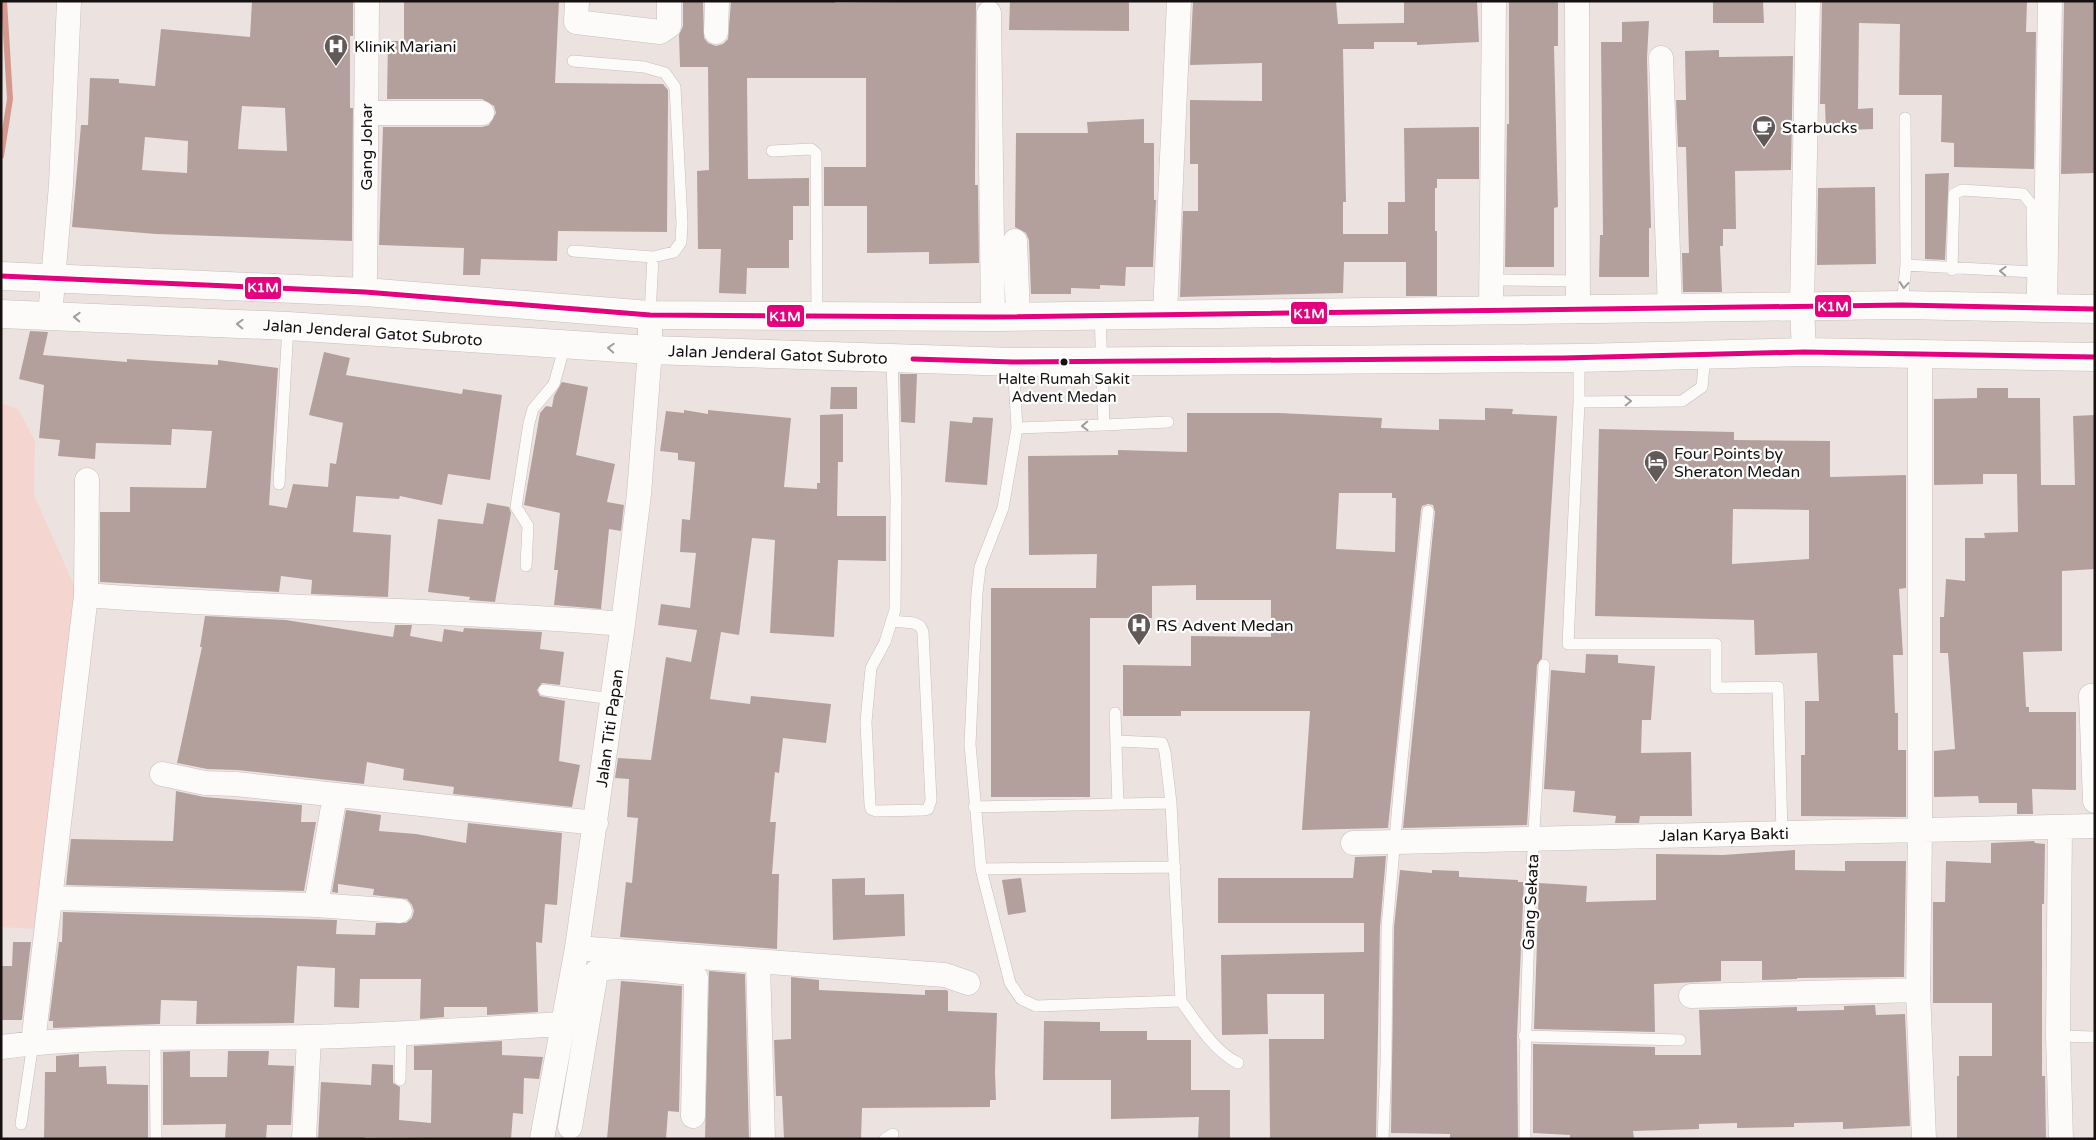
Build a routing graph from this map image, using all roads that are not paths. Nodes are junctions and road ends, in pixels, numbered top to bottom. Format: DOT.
graph roads {
  1 [pos="70,1"];
  2 [pos="367,1"];
  3 [pos="576,1"];
  4 [pos="669,1"];
  5 [pos="717,1"];
  6 [pos="1179,1"];
  7 [pos="1494,1"];
  8 [pos="1577,1"];
  9 [pos="1808,1"];
  10 [pos="2050,1"];
  11 [pos="990,13"];
  12 [pos="716,32"];
  13 [pos="1661,58"];
  14 [pos="573,61"];
  15 [pos="366,113"];
  16 [pos="482,113"];
  17 [pos="1905,118"];
  18 [pos="772,151"];
  19 [pos="1016,241"];
  20 [pos="573,252"];
  21 [pos="653,257"];
  22 [pos="1906,265"];
  23 [pos="1952,270"];
  24 [pos="2034,272"];
  25 [pos="1,276"];
  26 [pos="53,277"];
  27 [pos="1501,280"];
  28 [pos="1580,282"];
  29 [pos="365,292"];
  30 [pos="1902,305"];
  31 [pos="1802,306"];
  32 [pos="1670,308"];
  33 [pos="2038,308"];
  34 [pos="2095,309"];
  35 [pos="1578,310"];
  36 [pos="1490,311"];
  37 [pos="3,314"];
  38 [pos="1100,314"];
  39 [pos="1165,314"];
  40 [pos="650,315"];
  41 [pos="50,316"];
  42 [pos="817,316"];
  43 [pos="1006,317"];
  44 [pos="288,326"];
  45 [pos="565,345"];
  46 [pos="650,350"];
  47 [pos="1804,352"];
  48 [pos="1920,353"];
  49 [pos="1706,355"];
  50 [pos="2095,357"];
  51 [pos="892,358"];
  52 [pos="1579,358"];
  53 [pos="1101,360"];
  54 [pos="1014,362"];
  55 [pos="1579,402"];
  56 [pos="1168,422"];
  57 [pos="1104,425"];
  58 [pos="1017,428"];
  59 [pos="87,480"];
  60 [pos="279,484"];
  61 [pos="1428,511"];
  62 [pos="526,566"];
  63 [pos="86,595"];
  64 [pos="892,621"];
  65 [pos="623,624"];
  66 [pos="1544,665"];
  67 [pos="544,690"];
  68 [pos="2090,696"];
  69 [pos="612,699"];
  70 [pos="1116,713"];
  71 [pos="1117,741"];
  72 [pos="162,774"];
  73 [pos="335,795"];
  74 [pos="2095,801"];
  75 [pos="1170,803"];
  76 [pos="1118,805"];
  77 [pos="974,808"];
  78 [pos="596,823"];
  79 [pos="2095,826"];
  80 [pos="2060,827"];
  81 [pos="1920,830"];
  82 [pos="1782,833"];
  83 [pos="1533,839"];
  84 [pos="1396,842"];
  85 [pos="1353,843"];
  86 [pos="1175,867"];
  87 [pos="981,869"];
  88 [pos="51,898"];
  89 [pos="316,905"];
  90 [pos="400,911"];
  91 [pos="577,948"];
  92 [pos="758,962"];
  93 [pos="968,983"];
  94 [pos="1918,990"];
  95 [pos="1691,996"];
  96 [pos="1181,1001"];
  97 [pos="561,1030"];
  98 [pos="401,1033"];
  99 [pos="1524,1036"];
  100 [pos="2058,1036"];
  101 [pos="309,1037"];
  102 [pos="2095,1037"];
  103 [pos="155,1038"];
  104 [pos="584,1038"];
  105 [pos="1680,1040"];
  106 [pos="33,1043"];
  107 [pos="1,1047"];
  108 [pos="1238,1063"];
  109 [pos="400,1080"];
  110 [pos="693,1116"];
  111 [pos="21,1124"];
  112 [pos="570,1128"];
  113 [pos="156,1139"];
  114 [pos="304,1139"];
  115 [pos="542,1139"];
  116 [pos="762,1139"];
  117 [pos="1383,1139"];
  118 [pos="1525,1139"];
  119 [pos="1924,1139"];
  120 [pos="2061,1139"];
  1 -- 26 [label="street"];
  2 -- 15 [label="street, Gang Johar"];
  3 -- 4 [label="street"];
  5 -- 12 [label="street"];
  6 -- 39 [label="street"];
  7 -- 36 [label="street"];
  8 -- 28 [label="street"];
  9 -- 31 [label="street"];
  10 -- 33 [label="street"];
  11 -- 43 [label="street"];
  13 -- 32 [label="street"];
  14 -- 21 [label="lane"];
  15 -- 16 [label="street"];
  15 -- 29 [label="street, Gang Johar"];
  17 -- 22 [label="lane"];
  18 -- 42 [label="lane"];
  19 -- 43 [label="street"];
  20 -- 21 [label="lane"];
  21 -- 40 [label="lane"];
  22 -- 23 [label="lane"];
  22 -- 30 [label="lane, one-way"];
  24 -- 23 [label="lane, one-way"];
  23 -- 24 [label="lane"];
  24 -- 33 [label="lane"];
  25 -- 26 [label="main road"];
  26 -- 29 [label="main road"];
  26 -- 41 [label="street"];
  27 -- 28 [label="lane"];
  28 -- 35 [label="street"];
  29 -- 40 [label="main road"];
  30 -- 31 [label="main road"];
  30 -- 33 [label="main road"];
  31 -- 32 [label="main road"];
  31 -- 47 [label="street"];
  32 -- 35 [label="main road"];
  33 -- 34 [label="main road"];
  35 -- 36 [label="main road"];
  36 -- 39 [label="main road"];
  37 -- 41 [label="main road, Jalan Jenderal Gatot Subroto"];
  38 -- 39 [label="main road"];
  38 -- 43 [label="main road"];
  38 -- 53 [label="lane"];
  40 -- 42 [label="main road"];
  40 -- 46 [label="street, Jalan Titi Papan"];
  44 -- 41 [label="main road, Jalan Jenderal Gatot Subroto, one-way"];
  42 -- 43 [label="main road"];
  44 -- 45 [label="main road, Jalan Jenderal Gatot Subroto"];
  44 -- 60 [label="lane"];
  46 -- 45 [label="main road, Jalan Jenderal Gatot Subroto, one-way"];
  45 -- 62 [label="lane"];
  46 -- 51 [label="main road, Jalan Jenderal Gatot Subroto"];
  46 -- 65 [label="street, Jalan Titi Papan"];
  47 -- 48 [label="main road, Jalan Jenderal Gatot Subroto"];
  47 -- 49 [label="main road, Jalan Jenderal Gatot Subroto"];
  48 -- 50 [label="main road, Jalan Jenderal Gatot Subroto"];
  48 -- 81 [label="street"];
  49 -- 52 [label="main road, Jalan Jenderal Gatot Subroto"];
  55 -- 49 [label="lane, one-way"];
  51 -- 54 [label="main road, Jalan Jenderal Gatot Subroto"];
  51 -- 64 [label="lane"];
  52 -- 53 [label="main road, Jalan Jenderal Gatot Subroto"];
  52 -- 55 [label="lane"];
  53 -- 54 [label="main road, Jalan Jenderal Gatot Subroto"];
  53 -- 57 [label="lane"];
  54 -- 58 [label="lane"];
  55 -- 82 [label="lane"];
  56 -- 57 [label="lane"];
  57 -- 58 [label="lane, one-way"];
  58 -- 77 [label="lane"];
  59 -- 63 [label="street"];
  61 -- 84 [label="lane"];
  63 -- 65 [label="street"];
  63 -- 88 [label="street"];
  64 -- 64 [label="lane"];
  65 -- 69 [label="street, Jalan Titi Papan"];
  66 -- 83 [label="lane, Gang Sekata"];
  67 -- 69 [label="lane"];
  68 -- 74 [label="street"];
  69 -- 78 [label="street, Jalan Titi Papan"];
  70 -- 71 [label="lane"];
  71 -- 75 [label="lane"];
  71 -- 76 [label="lane"];
  72 -- 73 [label="street"];
  73 -- 78 [label="street"];
  73 -- 89 [label="street"];
  75 -- 76 [label="lane"];
  75 -- 86 [label="lane"];
  76 -- 77 [label="lane"];
  77 -- 87 [label="lane"];
  78 -- 91 [label="street, Jalan Titi Papan"];
  79 -- 80 [label="street, Jalan Karya Bakti"];
  80 -- 81 [label="street, Jalan Karya Bakti"];
  80 -- 100 [label="street"];
  81 -- 82 [label="street, Jalan Karya Bakti"];
  81 -- 94 [label="street"];
  82 -- 83 [label="street, Jalan Karya Bakti"];
  83 -- 84 [label="street, Jalan Karya Bakti"];
  83 -- 99 [label="lane, Gang Sekata"];
  84 -- 85 [label="street, Jalan Karya Bakti"];
  84 -- 117 [label="lane"];
  86 -- 87 [label="lane"];
  86 -- 96 [label="lane"];
  87 -- 96 [label="lane"];
  88 -- 89 [label="street"];
  88 -- 106 [label="street"];
  89 -- 90 [label="street"];
  91 -- 92 [label="street"];
  91 -- 97 [label="street, Jalan Titi Papan"];
  92 -- 93 [label="street"];
  92 -- 116 [label="street"];
  94 -- 95 [label="street"];
  94 -- 119 [label="street"];
  96 -- 108 [label="lane"];
  97 -- 98 [label="street"];
  97 -- 104 [label="street"];
  97 -- 115 [label="street, Jalan Titi Papan"];
  98 -- 101 [label="street"];
  98 -- 109 [label="lane"];
  99 -- 105 [label="lane"];
  99 -- 118 [label="lane, Gang Sekata"];
  100 -- 102 [label="lane"];
  100 -- 120 [label="street"];
  101 -- 103 [label="street"];
  101 -- 114 [label="street"];
  103 -- 106 [label="street"];
  103 -- 113 [label="lane"];
  104 -- 110 [label="street"];
  104 -- 112 [label="street"];
  106 -- 107 [label="street"];
  106 -- 111 [label="lane"];
}
